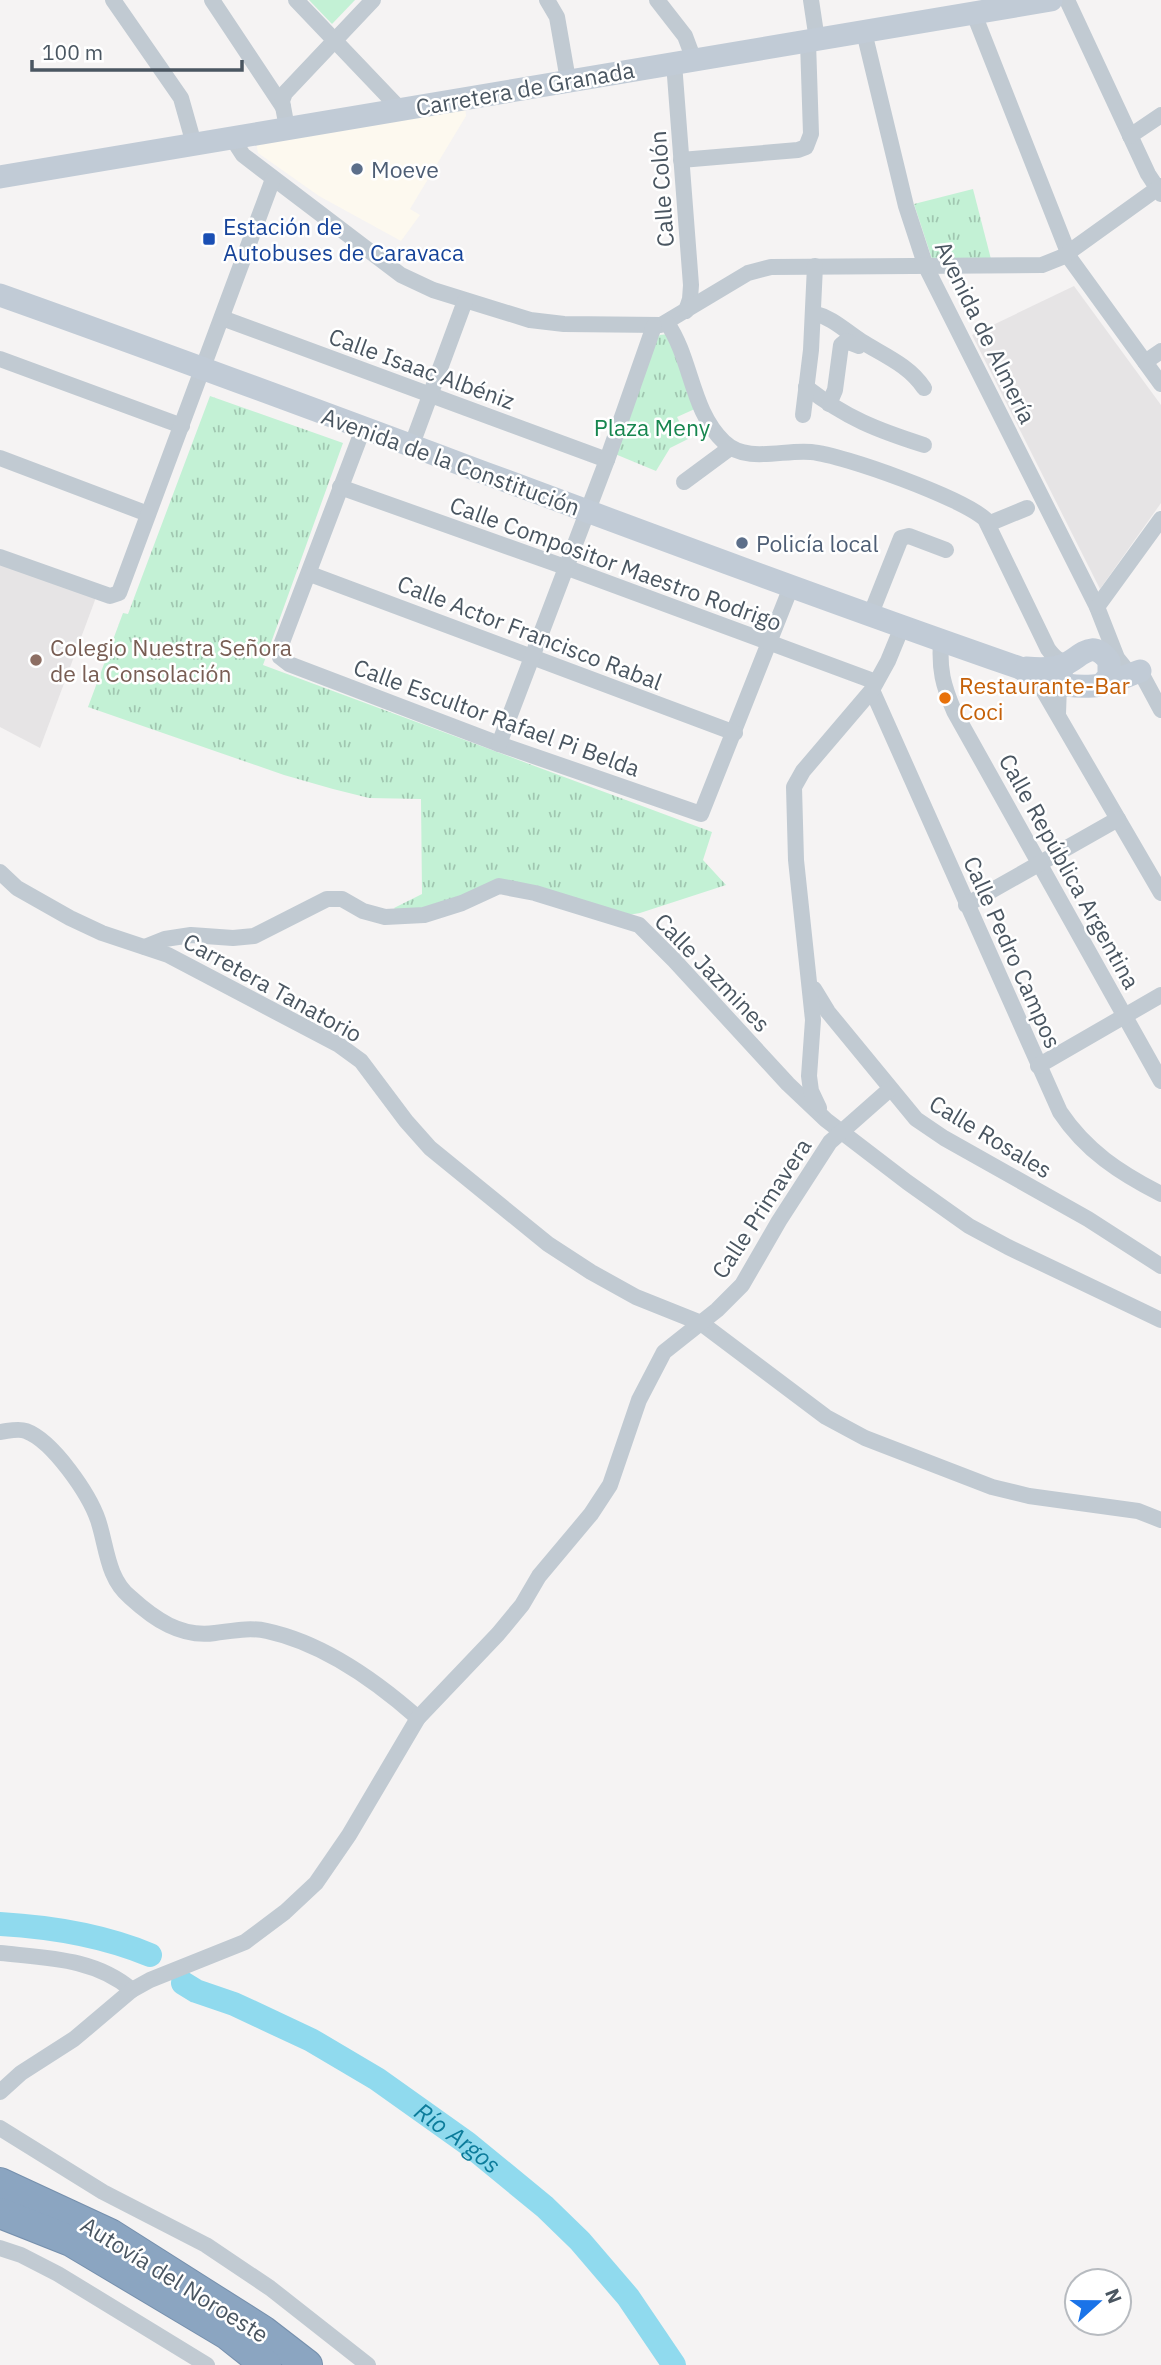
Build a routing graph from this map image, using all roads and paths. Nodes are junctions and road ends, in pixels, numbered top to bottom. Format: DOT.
graph roads {
  1 [pos="113,0"];
  2 [pos="212,0"];
  3 [pos="296,0"];
  4 [pos="373,0"];
  5 [pos="548,0"];
  6 [pos="657,0"];
  7 [pos="811,0"];
  8 [pos="1051,0"];
  9 [pos="1068,0"];
  10 [pos="964,10"];
  11 [pos="864,32"];
  12 [pos="335,40"];
  13 [pos="812,41"];
  14 [pos="684,62"];
  15 [pos="568,80"];
  16 [pos="279,89"];
  17 [pos="400,109"];
  18 [pos="1161,115"];
  19 [pos="285,118"];
  20 [pos="1130,136"];
  21 [pos="232,138"];
  22 [pos="194,144"];
  23 [pos="681,160"];
  24 [pos="0,177"];
  25 [pos="273,178"];
  26 [pos="1160,189"];
  27 [pos="1068,253"];
  28 [pos="815,266"];
  29 [pos="926,267"];
  30 [pos="1,297"];
  31 [pos="465,301"];
  32 [pos="686,311"];
  33 [pos="813,313"];
  34 [pos="222,318"];
  35 [pos="660,324"];
  36 [pos="861,340"];
  37 [pos="1161,351"];
  38 [pos="0,359"];
  39 [pos="1145,362"];
  40 [pos="204,368"];
  41 [pos="1161,384"];
  42 [pos="806,387"];
  43 [pos="924,388"];
  44 [pos="430,395"];
  45 [pos="829,404"];
  46 [pos="803,415"];
  47 [pos="182,426"];
  48 [pos="363,429"];
  49 [pos="924,446"];
  50 [pos="411,447"];
  51 [pos="730,448"];
  52 [pos="0,458"];
  53 [pos="607,460"];
  54 [pos="684,482"];
  55 [pos="340,487"];
  56 [pos="1027,508"];
  57 [pos="587,510"];
  58 [pos="148,514"];
  59 [pos="1161,519"];
  60 [pos="988,524"];
  61 [pos="946,550"];
  62 [pos="0,557"];
  63 [pos="565,567"];
  64 [pos="310,574"];
  65 [pos="791,587"];
  66 [pos="1097,607"];
  67 [pos="870,616"];
  68 [pos="902,627"];
  69 [pos="942,641"];
  70 [pos="767,643"];
  71 [pos="533,656"];
  72 [pos="1126,658"];
  73 [pos="1073,660"];
  74 [pos="1028,673"];
  75 [pos="1059,685"];
  76 [pos="1093,685"];
  77 [pos="874,686"];
  78 [pos="1161,710"];
  79 [pos="1058,714"];
  80 [pos="735,733"];
  81 [pos="499,744"];
  82 [pos="1118,819"];
  83 [pos="1038,863"];
  84 [pos="0,872"];
  85 [pos="1161,893"];
  86 [pos="966,905"];
  87 [pos="145,947"];
  88 [pos="809,974"];
  89 [pos="1161,995"];
  90 [pos="1125,1016"];
  91 [pos="835,1021"];
  92 [pos="814,1029"];
  93 [pos="810,1065"];
  94 [pos="1038,1066"];
  95 [pos="1161,1081"];
  96 [pos="788,1084"];
  97 [pos="890,1089"];
  98 [pos="826,1120"];
  99 [pos="836,1137"];
  100 [pos="1161,1194"];
  101 [pos="1161,1266"];
  102 [pos="1161,1320"];
  103 [pos="701,1323"];
  104 [pos="0,1432"];
  105 [pos="1161,1520"];
  106 [pos="418,1718"];
  107 [pos="0,1953"];
  108 [pos="132,1990"];
  109 [pos="0,2092"];
  110 [pos="0,2128"];
  111 [pos="0,2183"];
  112 [pos="0,2213"];
  113 [pos="0,2248"];
  114 [pos="207,2365"];
  115 [pos="266,2365"];
  116 [pos="307,2365"];
  117 [pos="368,2365"];
  1 -- 22 [label="street"];
  2 -- 16 [label="street"];
  3 -- 12 [label="street"];
  4 -- 12 [label="street"];
  5 -- 15 [label="street"];
  6 -- 14 [label="street"];
  7 -- 13 [label="street"];
  8 -- 10 [label="street, Carretera de Granada"];
  9 -- 20 [label="street"];
  10 -- 11 [label="street, Carretera de Granada"];
  10 -- 27 [label="street"];
  11 -- 13 [label="street, Carretera de Granada"];
  11 -- 29 [label="street, Avenida de Almería"];
  12 -- 16 [label="street"];
  12 -- 17 [label="street"];
  13 -- 14 [label="street, Carretera de Granada"];
  13 -- 23 [label="street"];
  14 -- 15 [label="street, Carretera de Granada"];
  14 -- 23 [label="street, Calle Colón"];
  15 -- 17 [label="street, Carretera de Granada"];
  16 -- 19 [label="street"];
  17 -- 19 [label="street, Carretera de Granada"];
  18 -- 20 [label="street"];
  19 -- 21 [label="street, Carretera de Granada"];
  20 -- 26 [label="street"];
  21 -- 22 [label="street, Carretera de Granada"];
  21 -- 25 [label="street"];
  22 -- 24 [label="street, Carretera de Granada"];
  23 -- 32 [label="street, Calle Colón"];
  25 -- 31 [label="street"];
  25 -- 34 [label="street"];
  26 -- 27 [label="street"];
  27 -- 29 [label="street"];
  27 -- 39 [label="street"];
  28 -- 29 [label="street"];
  28 -- 32 [label="street"];
  28 -- 33 [label="street"];
  29 -- 66 [label="street, Avenida de Almería"];
  30 -- 40 [label="street, Avenida de la Constitución"];
  31 -- 35 [label="street"];
  31 -- 44 [label="street"];
  32 -- 35 [label="street"];
  33 -- 36 [label="street"];
  33 -- 42 [label="street"];
  34 -- 40 [label="street"];
  34 -- 44 [label="street, Calle Isaac Albéniz"];
  35 -- 51 [label="street"];
  35 -- 53 [label="street"];
  36 -- 43 [label="street"];
  36 -- 45 [label="street"];
  37 -- 39 [label="street"];
  38 -- 47 [label="street"];
  39 -- 41 [label="street"];
  40 -- 47 [label="street"];
  40 -- 48 [label="street, Avenida de la Constitución"];
  42 -- 45 [label="street"];
  42 -- 46 [label="street"];
  44 -- 50 [label="street"];
  44 -- 53 [label="street, Calle Isaac Albéniz"];
  45 -- 49 [label="street"];
  47 -- 58 [label="street"];
  48 -- 50 [label="street, Avenida de la Constitución"];
  48 -- 55 [label="street"];
  50 -- 57 [label="street, Avenida de la Constitución"];
  51 -- 54 [label="street"];
  51 -- 60 [label="street"];
  52 -- 58 [label="street"];
  53 -- 57 [label="street"];
  55 -- 63 [label="street, Calle Compositor Maestro Rodrigo"];
  55 -- 64 [label="street"];
  56 -- 60 [label="street"];
  57 -- 63 [label="street"];
  57 -- 65 [label="street, Avenida de la Constitución"];
  58 -- 62 [label="street"];
  59 -- 66 [label="street"];
  60 -- 73 [label="street"];
  61 -- 67 [label="street"];
  63 -- 70 [label="street, Calle Compositor Maestro Rodrigo"];
  63 -- 71 [label="street"];
  64 -- 71 [label="street, Calle Actor Francisco Rabal"];
  64 -- 81 [label="street, Calle Escultor Rafael Pi Belda"];
  65 -- 67 [label="street, Avenida de la Constitución"];
  65 -- 70 [label="street"];
  66 -- 72 [label="street, Avenida de Almería"];
  67 -- 68 [label="street, Avenida de la Constitución"];
  68 -- 69 [label="street, Avenida de la Constitución"];
  68 -- 77 [label="street"];
  69 -- 74 [label="street, Avenida de la Constitución"];
  69 -- 83 [label="street, Calle República Argentina"];
  70 -- 77 [label="street, Calle Compositor Maestro Rodrigo"];
  70 -- 80 [label="street"];
  71 -- 80 [label="street, Calle Actor Francisco Rabal"];
  71 -- 81 [label="street"];
  72 -- 73 [label="street"];
  72 -- 76 [label="street"];
  72 -- 78 [label="street, Avenida de Almería"];
  73 -- 74 [label="street"];
  73 -- 75 [label="street"];
  73 -- 76 [label="street"];
  74 -- 75 [label="street, Avenida de la Constitución"];
  74 -- 79 [label="street"];
  75 -- 76 [label="street, Avenida de la Constitución"];
  75 -- 79 [label="street"];
  77 -- 86 [label="street, Calle Pedro Campos"];
  77 -- 88 [label="street"];
  79 -- 82 [label="street"];
  80 -- 81 [label="street, Calle Escultor Rafael Pi Belda"];
  82 -- 83 [label="street"];
  82 -- 85 [label="street"];
  83 -- 86 [label="street"];
  83 -- 90 [label="street, Calle República Argentina"];
  84 -- 87 [label="street, Carretera Tanatorio"];
  86 -- 94 [label="street, Calle Pedro Campos"];
  87 -- 96 [label="street, Calle Jazmines"];
  87 -- 103 [label="street, Carretera Tanatorio"];
  88 -- 91 [label="street, Calle Rosales"];
  88 -- 92 [label="street"];
  89 -- 90 [label="street"];
  90 -- 94 [label="street"];
  90 -- 95 [label="street, Calle República Argentina"];
  91 -- 92 [label="street"];
  91 -- 97 [label="street, Calle Rosales"];
  92 -- 93 [label="street"];
  93 -- 96 [label="street"];
  93 -- 98 [label="street"];
  94 -- 100 [label="street, Calle Pedro Campos"];
  96 -- 98 [label="street, Calle Jazmines"];
  97 -- 99 [label="street, Calle Primavera"];
  97 -- 101 [label="street, Calle Rosales"];
  98 -- 99 [label="street, Calle Jazmines"];
  99 -- 102 [label="street, Calle Jazmines"];
  99 -- 103 [label="street, Calle Primavera"];
  103 -- 105 [label="street, Carretera Tanatorio"];
  103 -- 106 [label="street, Calle Primavera"];
  104 -- 106 [label="street"];
  106 -- 108 [label="street, Calle Primavera"];
  107 -- 108 [label="street"];
  108 -- 109 [label="street, Calle Primavera"];
  110 -- 117 [label="street"];
  111 -- 116 [label="highway, Autovía del Noroeste"];
  112 -- 115 [label="highway, Autovía del Noroeste"];
  113 -- 114 [label="street"];
}
